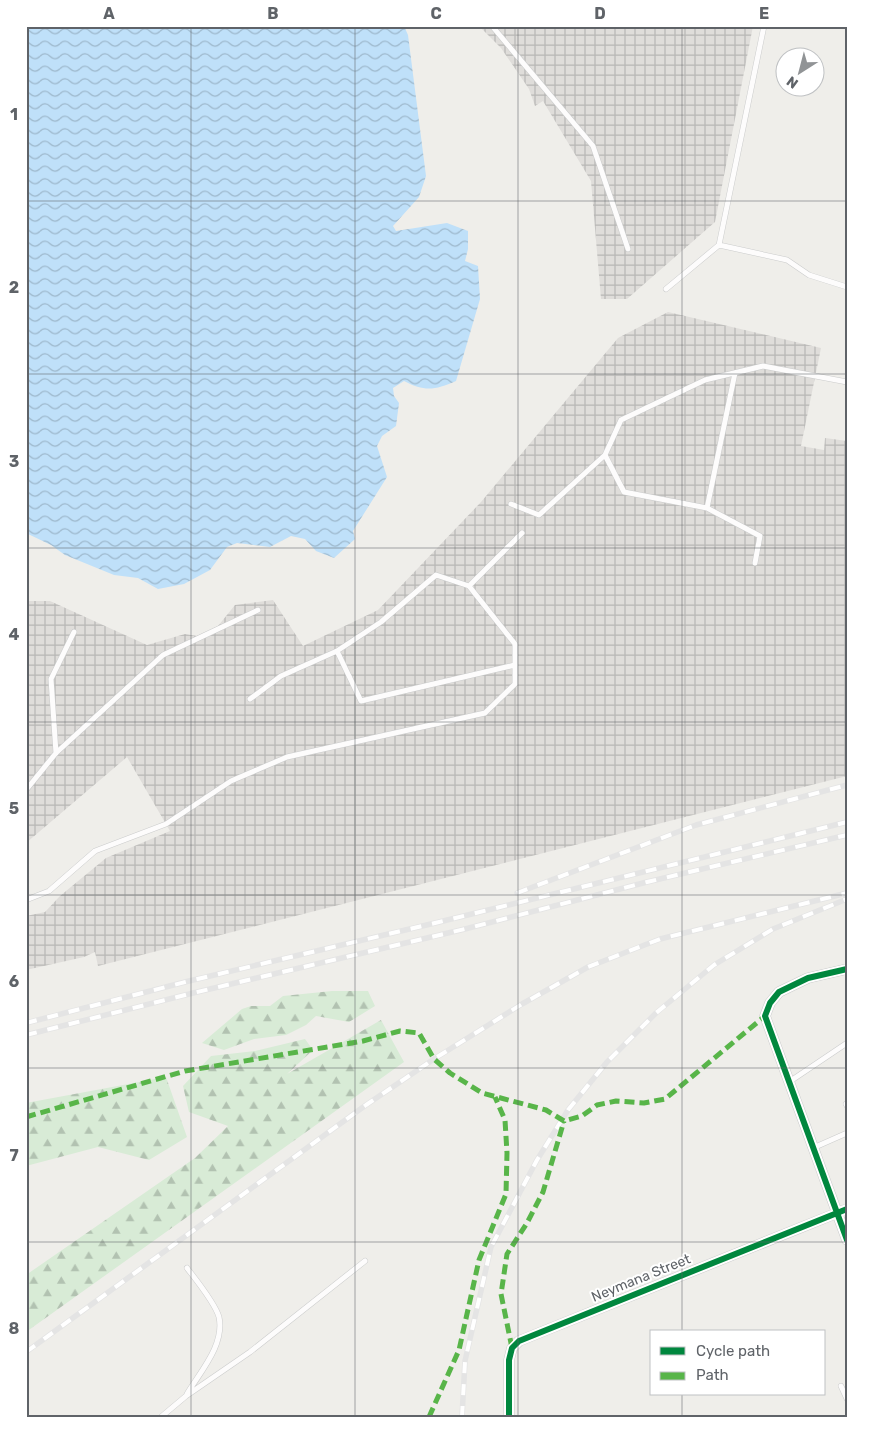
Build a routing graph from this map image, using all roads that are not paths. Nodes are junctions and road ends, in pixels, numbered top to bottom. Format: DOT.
graph roads {
  1 [pos="492,26"];
  2 [pos="764,26"];
  3 [pos="719,244"];
  4 [pos="628,249"];
  5 [pos="847,287"];
  6 [pos="666,289"];
  7 [pos="735,373"];
  8 [pos="847,382"];
  9 [pos="604,455"];
  10 [pos="511,504"];
  11 [pos="707,508"];
  12 [pos="522,533"];
  13 [pos="755,563"];
  14 [pos="469,586"];
  15 [pos="258,610"];
  16 [pos="74,632"];
  17 [pos="337,651"];
  18 [pos="515,665"];
  19 [pos="250,699"];
  20 [pos="56,753"];
  21 [pos="26,790"];
  22 [pos="26,900"];
  23 [pos="847,969"];
  24 [pos="847,1043"];
  25 [pos="788,1082"];
  26 [pos="847,1133"];
  27 [pos="812,1148"];
  28 [pos="847,1209"];
  29 [pos="836,1214"];
  30 [pos="847,1240"];
  31 [pos="365,1261"];
  32 [pos="187,1268"];
  33 [pos="841,1386"];
  34 [pos="186,1396"];
  35 [pos="847,1399"];
  36 [pos="161,1417"];
  37 [pos="509,1417"];
  1 -- 4 [label="lane"];
  2 -- 3 [label="lane"];
  3 -- 5 [label="lane"];
  3 -- 6 [label="lane"];
  7 -- 8 [label="lane"];
  7 -- 9 [label="lane"];
  7 -- 11 [label="lane"];
  9 -- 10 [label="lane"];
  9 -- 11 [label="lane"];
  11 -- 13 [label="lane"];
  12 -- 14 [label="lane"];
  14 -- 17 [label="lane"];
  14 -- 18 [label="lane"];
  15 -- 20 [label="lane"];
  16 -- 20 [label="lane"];
  17 -- 18 [label="lane"];
  17 -- 19 [label="lane"];
  18 -- 22 [label="lane"];
  20 -- 21 [label="lane"];
  23 -- 25 [label="street"];
  24 -- 25 [label="lane"];
  25 -- 27 [label="street"];
  26 -- 27 [label="lane"];
  27 -- 29 [label="street"];
  28 -- 29 [label="street, Neymana Street"];
  29 -- 30 [label="street"];
  29 -- 37 [label="street, Neymana Street"];
  31 -- 34 [label="lane"];
  32 -- 34 [label="lane"];
  33 -- 35 [label="lane"];
  34 -- 36 [label="lane"];
}
